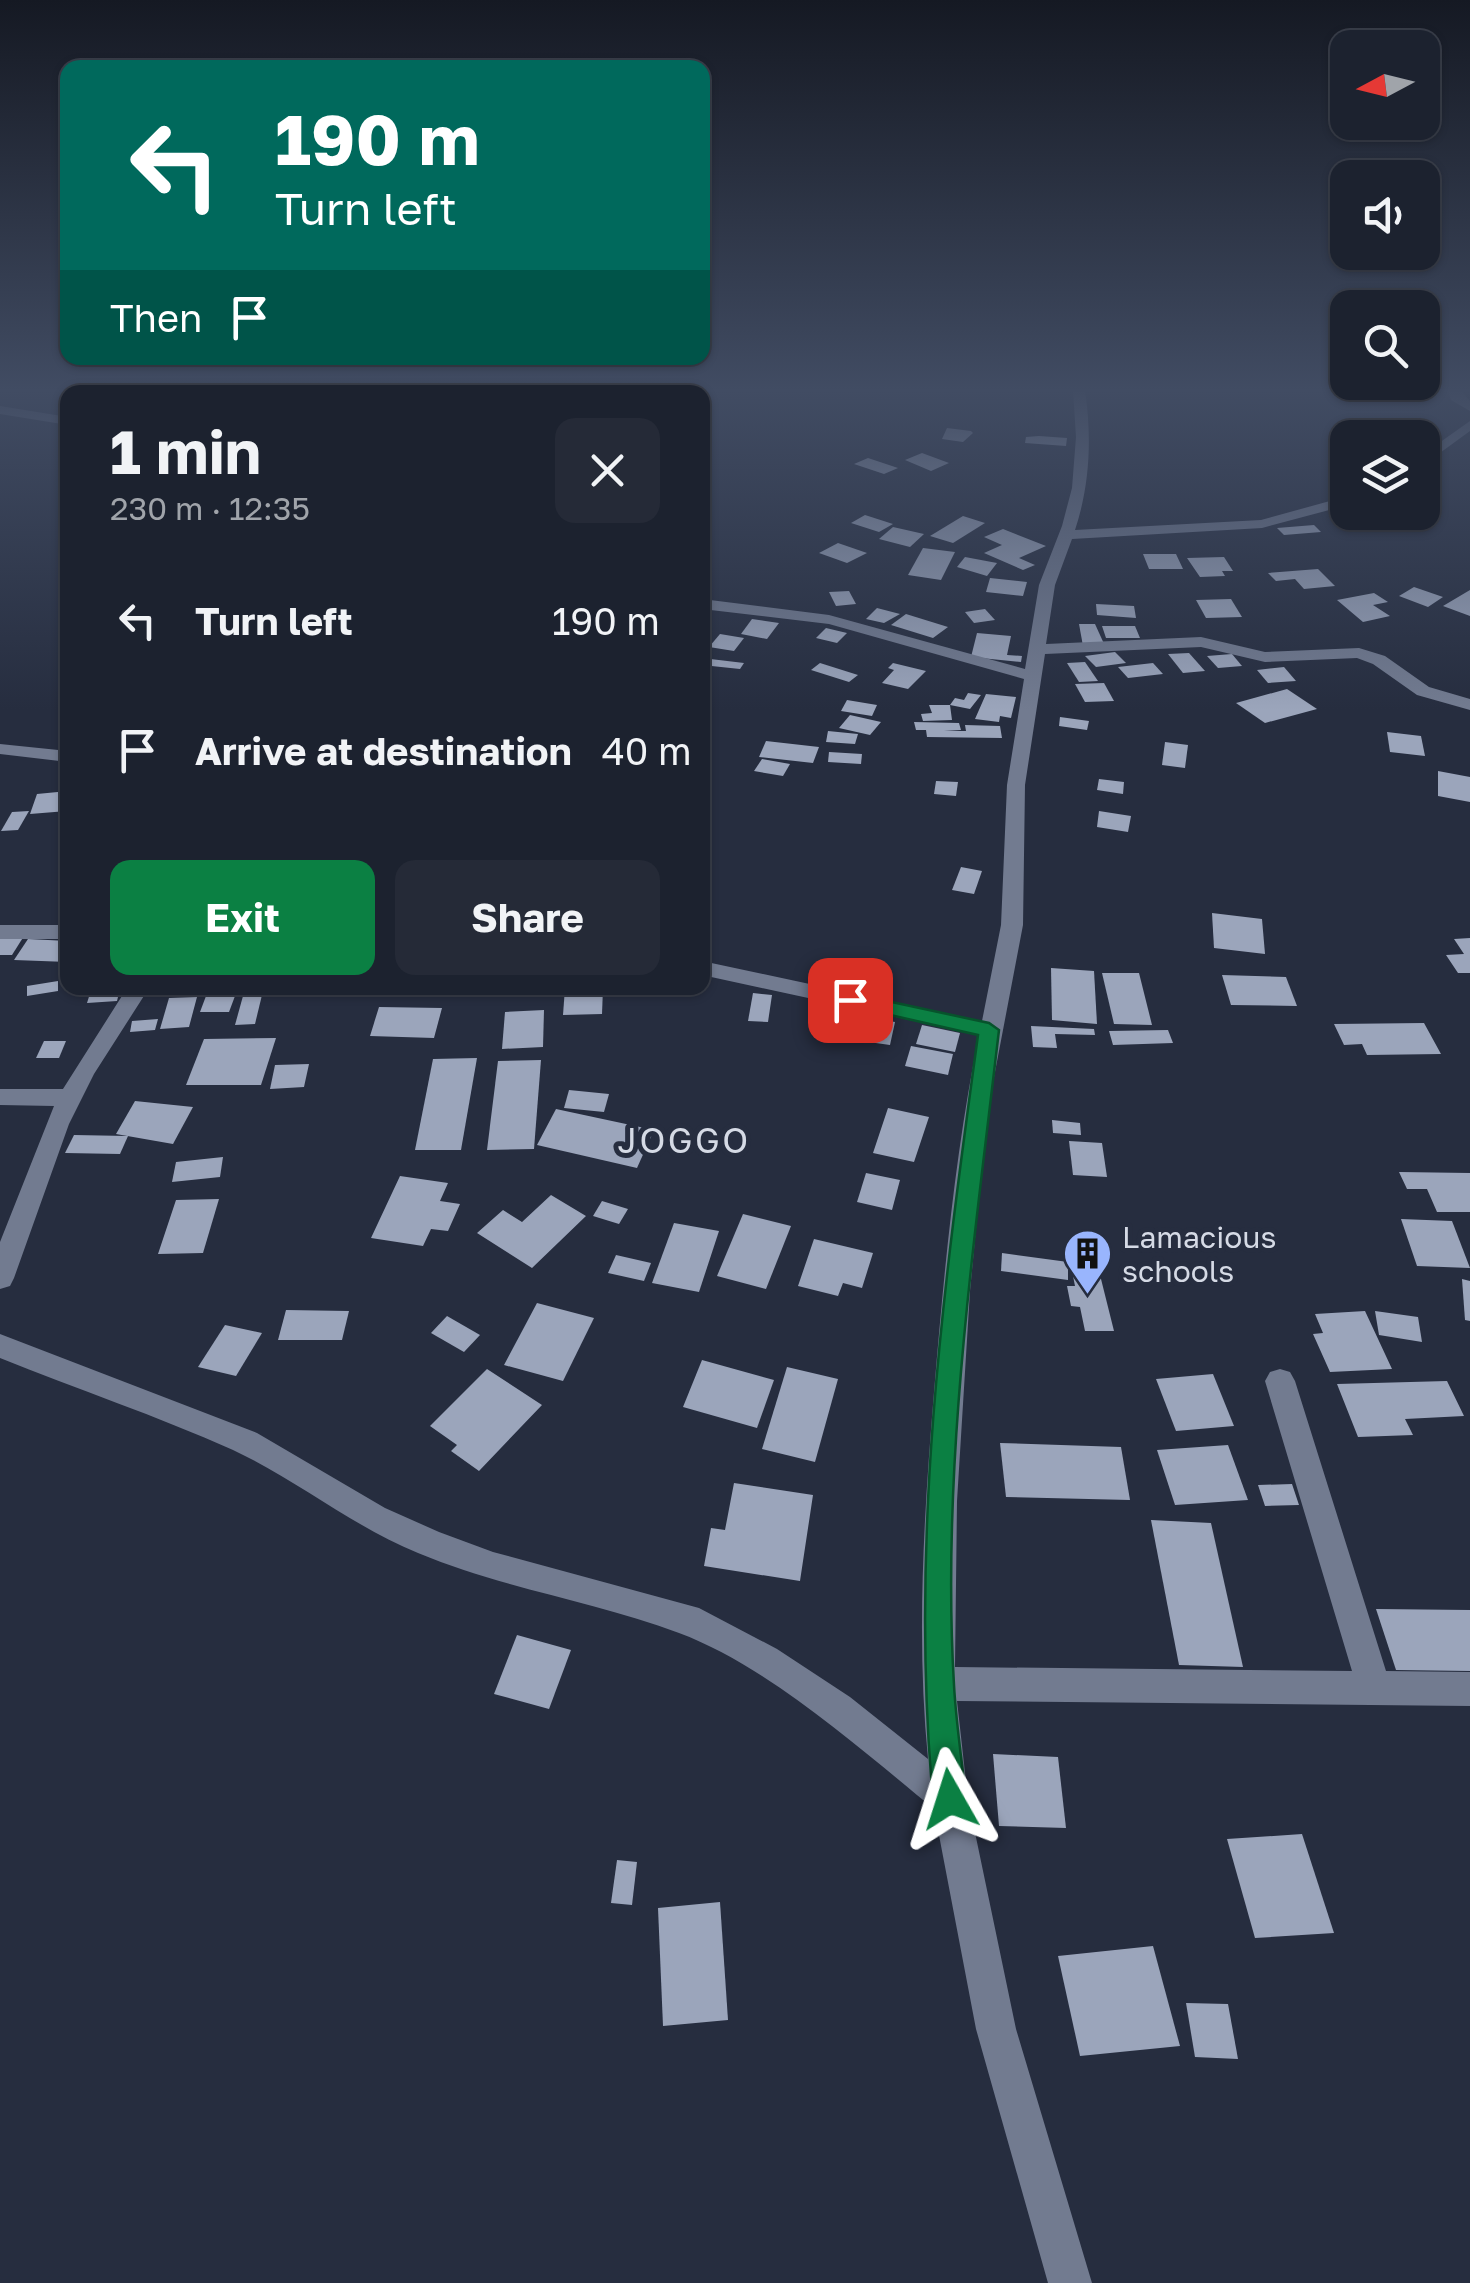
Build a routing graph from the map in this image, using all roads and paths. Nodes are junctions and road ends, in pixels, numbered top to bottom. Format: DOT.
graph roads {
  1 [pos="1075,497"];
  2 [pos="1330,505"];
  3 [pos="1065,535"];
  4 [pos="710,604"];
  5 [pos="1037,663"];
  6 [pos="1470,705"];
  7 [pos="0,749"];
  8 [pos="60,756"];
  9 [pos="0,932"];
  10 [pos="60,932"];
  11 [pos="710,970"];
  12 [pos="134,995"];
  13 [pos="989,1030"];
  14 [pos="0,1096"];
  15 [pos="70,1098"];
  16 [pos="0,1278"];
  17 [pos="0,1346"];
  18 [pos="1280,1381"];
  19 [pos="938,1684"];
  20 [pos="1374,1686"];
  21 [pos="1470,1689"];
  22 [pos="950,1799"];
  23 [pos="1070,2283"];
  1 -- 3 [label="street"];
  2 -- 3 [label="street"];
  3 -- 5 [label="street"];
  4 -- 5 [label="street"];
  5 -- 6 [label="street"];
  5 -- 13 [label="street"];
  7 -- 8 [label="street"];
  9 -- 10 [label="street"];
  11 -- 13 [label="street"];
  12 -- 15 [label="street"];
  13 -- 19 [label="street"];
  14 -- 15 [label="street"];
  15 -- 16 [label="street"];
  17 -- 22 [label="street"];
  18 -- 20 [label="street"];
  19 -- 20 [label="street"];
  19 -- 22 [label="street"];
  20 -- 21 [label="street"];
  22 -- 23 [label="street"];
}
